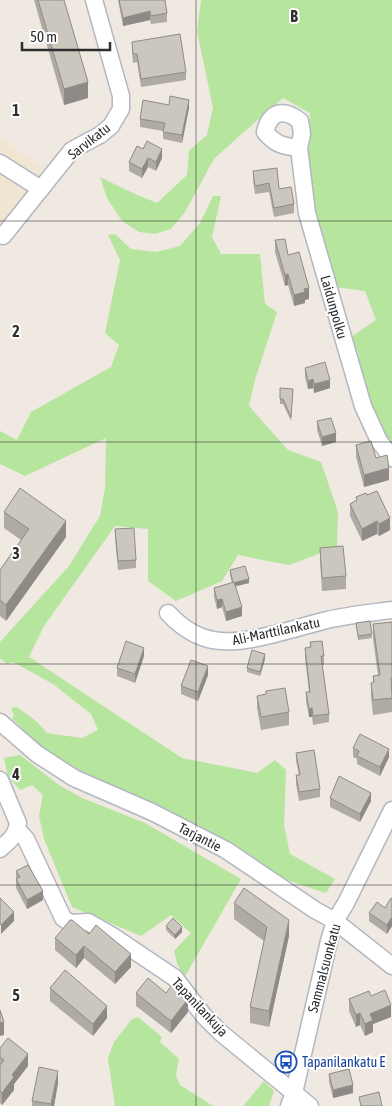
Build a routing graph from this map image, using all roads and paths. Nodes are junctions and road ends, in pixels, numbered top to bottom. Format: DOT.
graph roads {
  1 [pos="94,0"];
  2 [pos="299,148"];
  3 [pos="0,164"];
  4 [pos="41,189"];
  5 [pos="3,236"];
  6 [pos="392,458"];
  7 [pos="392,610"];
  8 [pos="168,613"];
  9 [pos="2,727"];
  10 [pos="0,780"];
  11 [pos="392,810"];
  12 [pos="17,829"];
  13 [pos="0,849"];
  14 [pos="335,921"];
  15 [pos="392,966"];
  16 [pos="291,1099"];
  17 [pos="310,1106"];
  1 -- 4 [label="street, Sarvikatu"];
  2 -- 6 [label="street, Laidunpolku"];
  3 -- 4 [label="street"];
  4 -- 5 [label="street, Sarvikatu"];
  7 -- 8 [label="street, Ali-Marttilankatu"];
  9 -- 14 [label="street, Tarjantie"];
  10 -- 12 [label="street"];
  11 -- 14 [label="street, Sammalsuonkatu"];
  12 -- 13 [label="street"];
  12 -- 16 [label="street, Tapanilankuja"];
  14 -- 15 [label="street, Tarjantie"];
  14 -- 16 [label="street, Sammalsuonkatu"];
  16 -- 17 [label="street, Tapanilankuja"];
}
